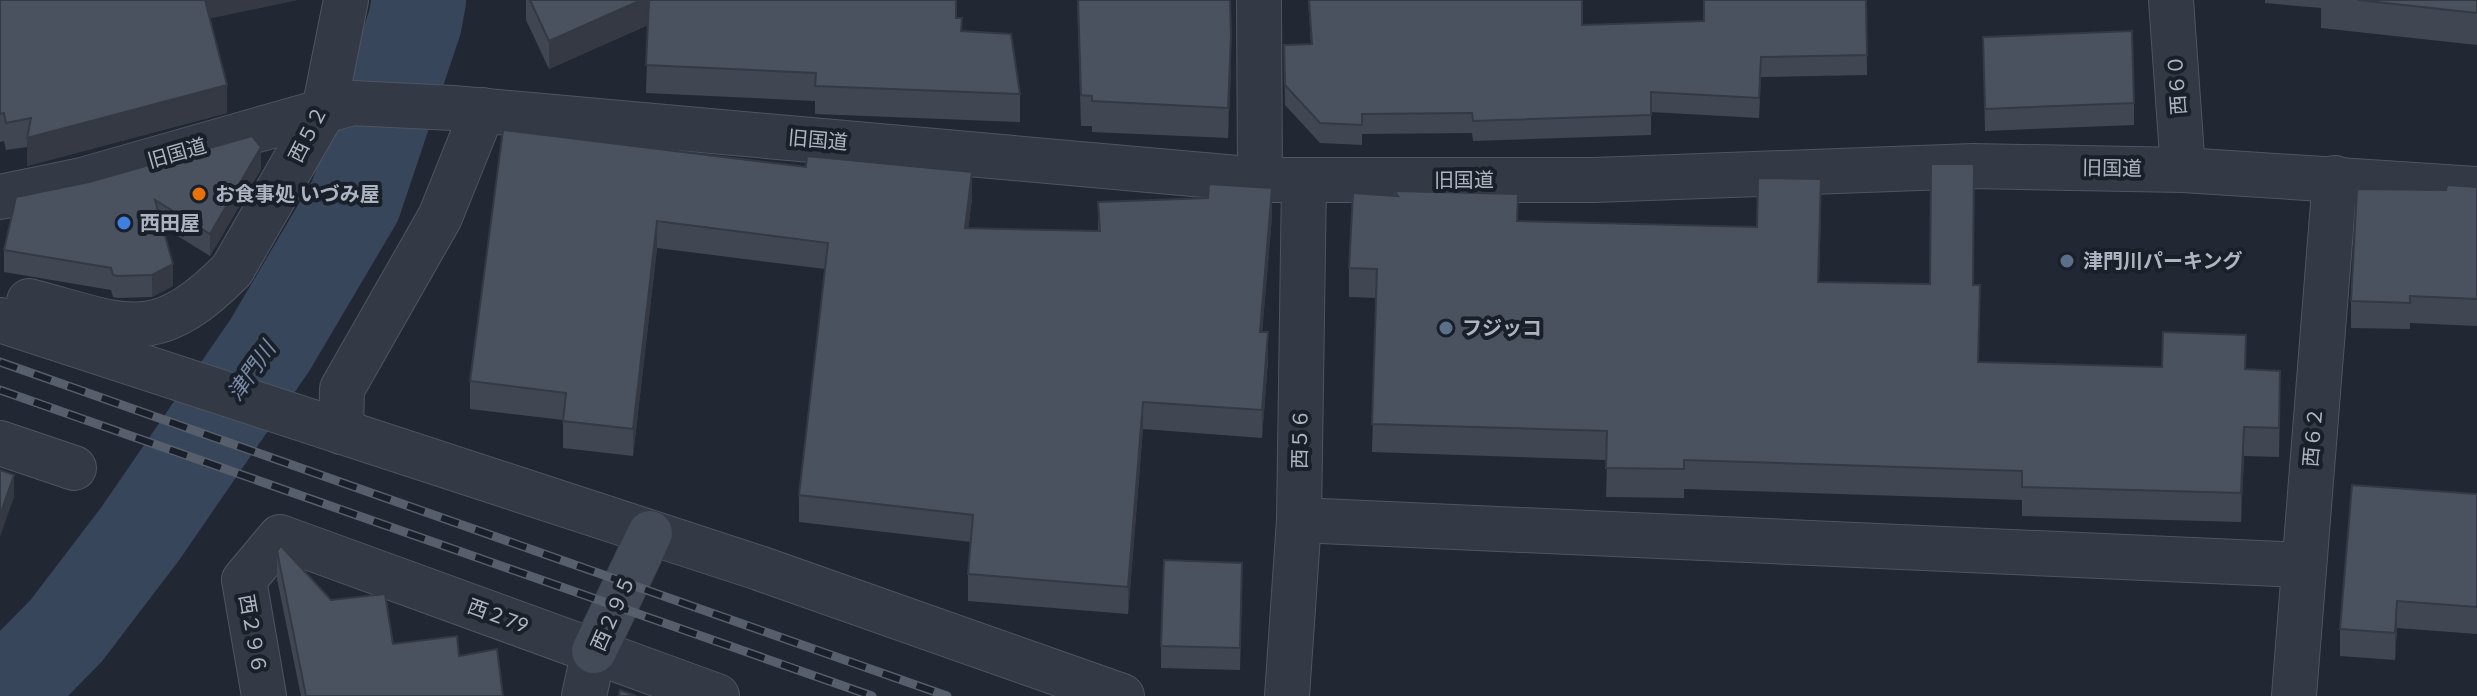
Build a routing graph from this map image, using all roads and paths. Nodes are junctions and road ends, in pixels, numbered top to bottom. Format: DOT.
graph roads {
  1 [pos="346,0"];
  2 [pos="1259,0"];
  3 [pos="2171,0"];
  4 [pos="338,106"];
  5 [pos="468,109"];
  6 [pos="2183,170"];
  7 [pos="2335,178"];
  8 [pos="1260,180"];
  9 [pos="1304,181"];
  10 [pos="2477,189"];
  11 [pos="0,197"];
  12 [pos="0,293"];
  13 [pos="0,320"];
  14 [pos="339,431"];
  15 [pos="0,443"];
  16 [pos="74,468"];
  17 [pos="1299,520"];
  18 [pos="650,533"];
  19 [pos="280,537"];
  20 [pos="2302,565"];
  21 [pos="594,651"];
  22 [pos="264,696"];
  23 [pos="584,696"];
  24 [pos="717,696"];
  25 [pos="1122,696"];
  26 [pos="1287,696"];
  27 [pos="2294,696"];
  1 -- 4 [label="street, 西５２"];
  2 -- 8 [label="street"];
  3 -- 6 [label="street, 西６０"];
  4 -- 5 [label="street, 旧国道"];
  4 -- 11 [label="street, 旧国道"];
  4 -- 12 [label="street, 西５２"];
  5 -- 8 [label="street, 旧国道"];
  5 -- 14 [label="street"];
  6 -- 7 [label="street, 旧国道"];
  6 -- 9 [label="street, 旧国道"];
  7 -- 10 [label="street, 旧国道"];
  7 -- 20 [label="street, 西６２"];
  8 -- 9 [label="street, 旧国道"];
  9 -- 17 [label="street, 西５６"];
  13 -- 14 [label="street"];
  14 -- 18 [label="street"];
  15 -- 16 [label="street"];
  17 -- 20 [label="street"];
  17 -- 26 [label="street, 西５６"];
  18 -- 21 [label="street, 西２９５"];
  18 -- 25 [label="street"];
  19 -- 21 [label="street, 西２79"];
  19 -- 22 [label="street, 西２９６"];
  20 -- 27 [label="street, 西６２"];
  21 -- 23 [label="street, 西２９５"];
  21 -- 24 [label="street, 西２79"];
}
